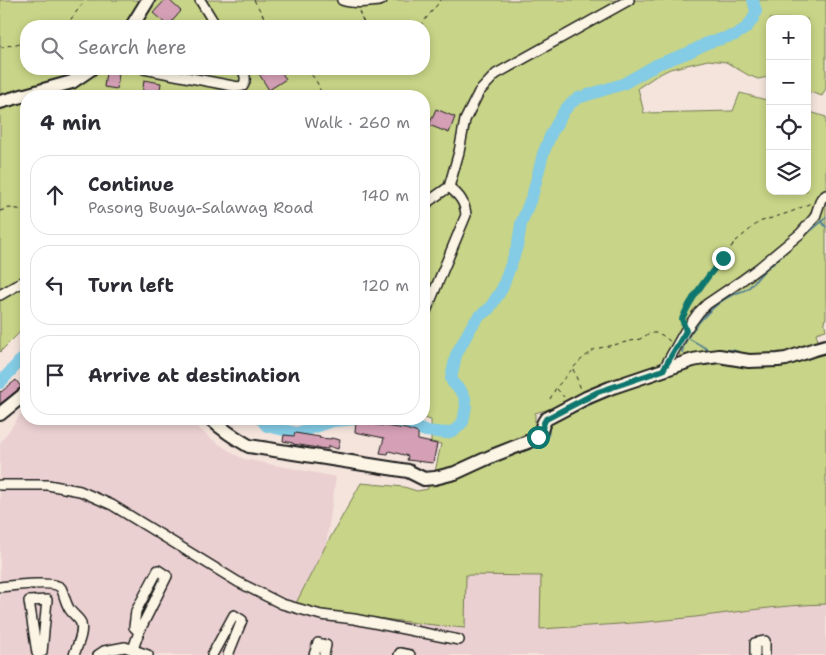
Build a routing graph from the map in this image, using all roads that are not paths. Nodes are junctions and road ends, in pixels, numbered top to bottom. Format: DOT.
graph roads {
  1 [pos="148,0"];
  2 [pos="200,0"];
  3 [pos="342,0"];
  4 [pos="382,0"];
  5 [pos="629,0"];
  6 [pos="136,20"];
  7 [pos="212,20"];
  8 [pos="82,75"];
  9 [pos="175,75"];
  10 [pos="245,75"];
  11 [pos="43,90"];
  12 [pos="20,96"];
  13 [pos="0,102"];
  14 [pos="449,187"];
  15 [pos="823,197"];
  16 [pos="430,200"];
  17 [pos="20,283"];
  18 [pos="0,295"];
  19 [pos="430,302"];
  20 [pos="826,346"];
  21 [pos="663,370"];
  22 [pos="20,398"];
  23 [pos="0,414"];
  24 [pos="218,425"];
  25 [pos="0,485"];
  26 [pos="36,584"];
  27 [pos="0,588"];
  28 [pos="38,601"];
  29 [pos="139,632"];
  30 [pos="459,640"];
  31 [pos="133,649"];
  32 [pos="74,655"];
  33 [pos="98,655"];
  34 [pos="148,655"];
  35 [pos="212,655"];
  36 [pos="228,655"];
  37 [pos="314,655"];
  38 [pos="324,655"];
  39 [pos="399,655"];
  40 [pos="410,655"];
  41 [pos="755,655"];
  42 [pos="765,655"];
  1 -- 6 [label="street"];
  2 -- 7 [label="street"];
  3 -- 4 [label="street"];
  5 -- 14 [label="street"];
  8 -- 11 [label="street"];
  9 -- 10 [label="street"];
  12 -- 13 [label="street"];
  14 -- 16 [label="street"];
  14 -- 19 [label="street"];
  15 -- 21 [label="street"];
  17 -- 18 [label="street"];
  20 -- 21 [label="street"];
  21 -- 24 [label="street"];
  22 -- 23 [label="street"];
  25 -- 30 [label="street"];
  26 -- 27 [label="street"];
  26 -- 28 [label="street"];
  26 -- 32 [label="street"];
  28 -- 28 [label="street"];
  29 -- 29 [label="street"];
  29 -- 31 [label="street"];
  31 -- 33 [label="street"];
  31 -- 34 [label="street"];
  35 -- 36 [label="street"];
  37 -- 38 [label="street"];
  39 -- 40 [label="street"];
  41 -- 42 [label="street"];
}
